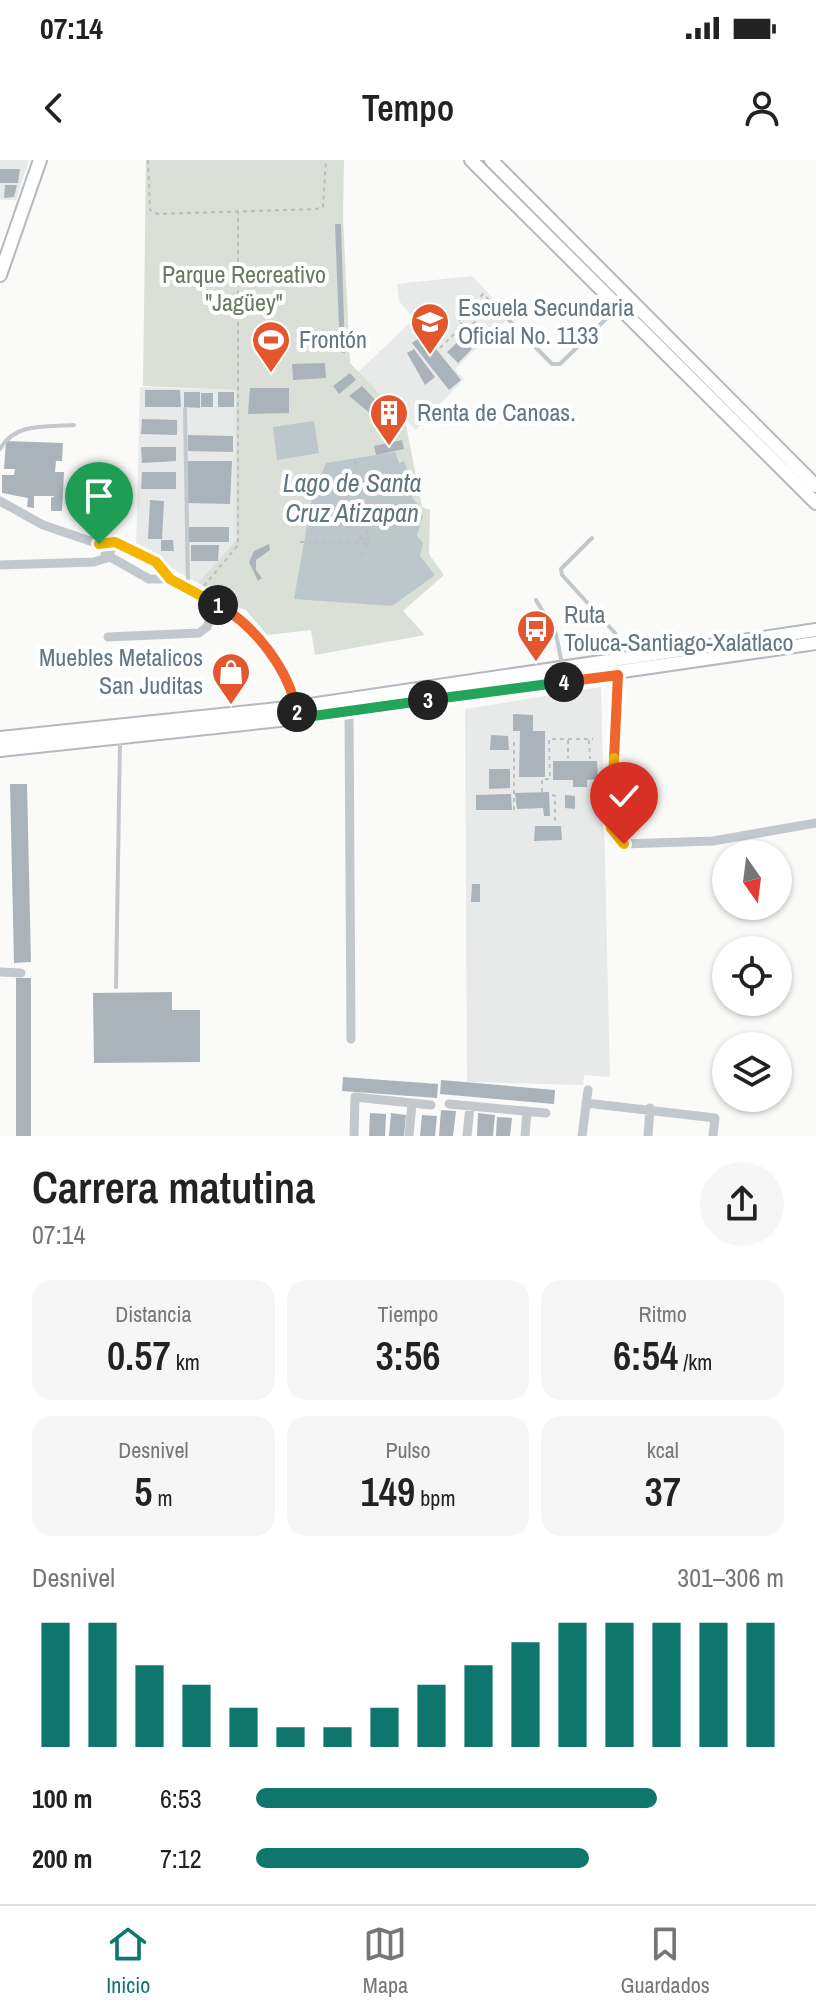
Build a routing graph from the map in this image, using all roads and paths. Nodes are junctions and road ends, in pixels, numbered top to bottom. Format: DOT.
graph roads {
  1 [pos="40,160"];
  2 [pos="148,160"];
  3 [pos="326,160"];
  4 [pos="471,160"];
  5 [pos="491,160"];
  6 [pos="238,212"];
  7 [pos="0,275"];
  8 [pos="493,304"];
  9 [pos="617,308"];
  10 [pos="504,315"];
  11 [pos="463,326"];
  12 [pos="467,330"];
  13 [pos="450,338"];
  14 [pos="463,338"];
  15 [pos="455,342"];
  16 [pos="440,348"];
  17 [pos="708,388"];
  18 [pos="185,409"];
  19 [pos="74,425"];
  20 [pos="0,449"];
  21 [pos="355,460"];
  22 [pos="816,486"];
  23 [pos="0,501"];
  24 [pos="816,503"];
  25 [pos="356,531"];
  26 [pos="592,538"];
  27 [pos="115,542"];
  28 [pos="300,542"];
  29 [pos="99,544"];
  30 [pos="368,544"];
  31 [pos="361,556"];
  32 [pos="107,558"];
  33 [pos="0,565"];
  34 [pos="170,579"];
  35 [pos="188,588"];
  36 [pos="198,594"];
  37 [pos="536,600"];
  38 [pos="215,603"];
  39 [pos="816,630"];
  40 [pos="108,637"];
  41 [pos="816,643"];
  42 [pos="618,660"];
  43 [pos="562,666"];
  44 [pos="618,675"];
  45 [pos="349,711"];
  46 [pos="298,713"];
  47 [pos="27,735"];
  48 [pos="120,737"];
  49 [pos="0,738"];
  50 [pos="514,739"];
  51 [pos="568,739"];
  52 [pos="0,748"];
  53 [pos="568,758"];
  54 [pos="590,759"];
  55 [pos="542,792"];
  56 [pos="552,795"];
  57 [pos="514,810"];
  58 [pos="816,823"];
  59 [pos="555,824"];
  60 [pos="0,972"];
  61 [pos="21,973"];
  62 [pos="116,987"];
  63 [pos="351,1039"];
  64 [pos="588,1090"];
  65 [pos="412,1103"];
  66 [pos="586,1103"];
  67 [pos="449,1104"];
  68 [pos="431,1105"];
  69 [pos="470,1106"];
  70 [pos="650,1108"];
  71 [pos="527,1111"];
  72 [pos="546,1113"];
  73 [pos="354,1136"];
  74 [pos="409,1136"];
  75 [pos="467,1136"];
  76 [pos="525,1136"];
  77 [pos="582,1136"];
  78 [pos="648,1136"];
  79 [pos="713,1136"];
  1 -- 7 [label="main road"];
  2 -- 6 [label="path"];
  3 -- 6 [label="path"];
  4 -- 9 [label="main road"];
  5 -- 17 [label="main road"];
  6 -- 36 [label="path"];
  8 -- 10 [label="path"];
  8 -- 11 [label="path"];
  8 -- 12 [label="path"];
  9 -- 10 [label="lane"];
  9 -- 17 [label="main road"];
  11 -- 12 [label="path"];
  11 -- 13 [label="path"];
  12 -- 14 [label="path"];
  13 -- 15 [label="path"];
  13 -- 16 [label="path"];
  17 -- 22 [label="main road"];
  17 -- 24 [label="main road"];
  18 -- 35 [label="lane"];
  19 -- 20 [label="lane"];
  21 -- 30 [label="path, bridge"];
  23 -- 29 [label="street"];
  25 -- 30 [label="path"];
  26 -- 42 [label="lane"];
  27 -- 29 [label="street"];
  27 -- 32 [label="street"];
  27 -- 34 [label="street"];
  28 -- 30 [label="path, bridge"];
  29 -- 32 [label="street"];
  30 -- 31 [label="path"];
  32 -- 33 [label="street"];
  32 -- 34 [label="street"];
  34 -- 35 [label="street"];
  35 -- 36 [label="street"];
  36 -- 38 [label="street"];
  37 -- 43 [label="lane"];
  38 -- 40 [label="street"];
  38 -- 46 [label="street"];
  39 -- 42 [label="main road"];
  41 -- 44 [label="main road"];
  42 -- 43 [label="main road"];
  42 -- 44 [label="street"];
  43 -- 46 [label="main road"];
  44 -- 45 [label="main road"];
  44 -- 58 [label="street"];
  45 -- 46 [label="main road"];
  45 -- 63 [label="street"];
  46 -- 47 [label="main road"];
  46 -- 48 [label="main road"];
  47 -- 49 [label="main road"];
  47 -- 52 [label="street"];
  48 -- 52 [label="main road"];
  48 -- 62 [label="lane"];
  50 -- 57 [label="path"];
  51 -- 53 [label="path"];
  51 -- 54 [label="path"];
  51 -- 55 [label="path"];
  56 -- 59 [label="path"];
  60 -- 61 [label="street"];
  64 -- 66 [label="street"];
  65 -- 68 [label="street"];
  65 -- 73 [label="street"];
  65 -- 74 [label="street"];
  66 -- 70 [label="street"];
  66 -- 77 [label="street"];
  67 -- 69 [label="street"];
  69 -- 71 [label="street"];
  69 -- 75 [label="street"];
  70 -- 78 [label="street"];
  70 -- 79 [label="street"];
  71 -- 72 [label="street"];
  71 -- 76 [label="street"];
}
